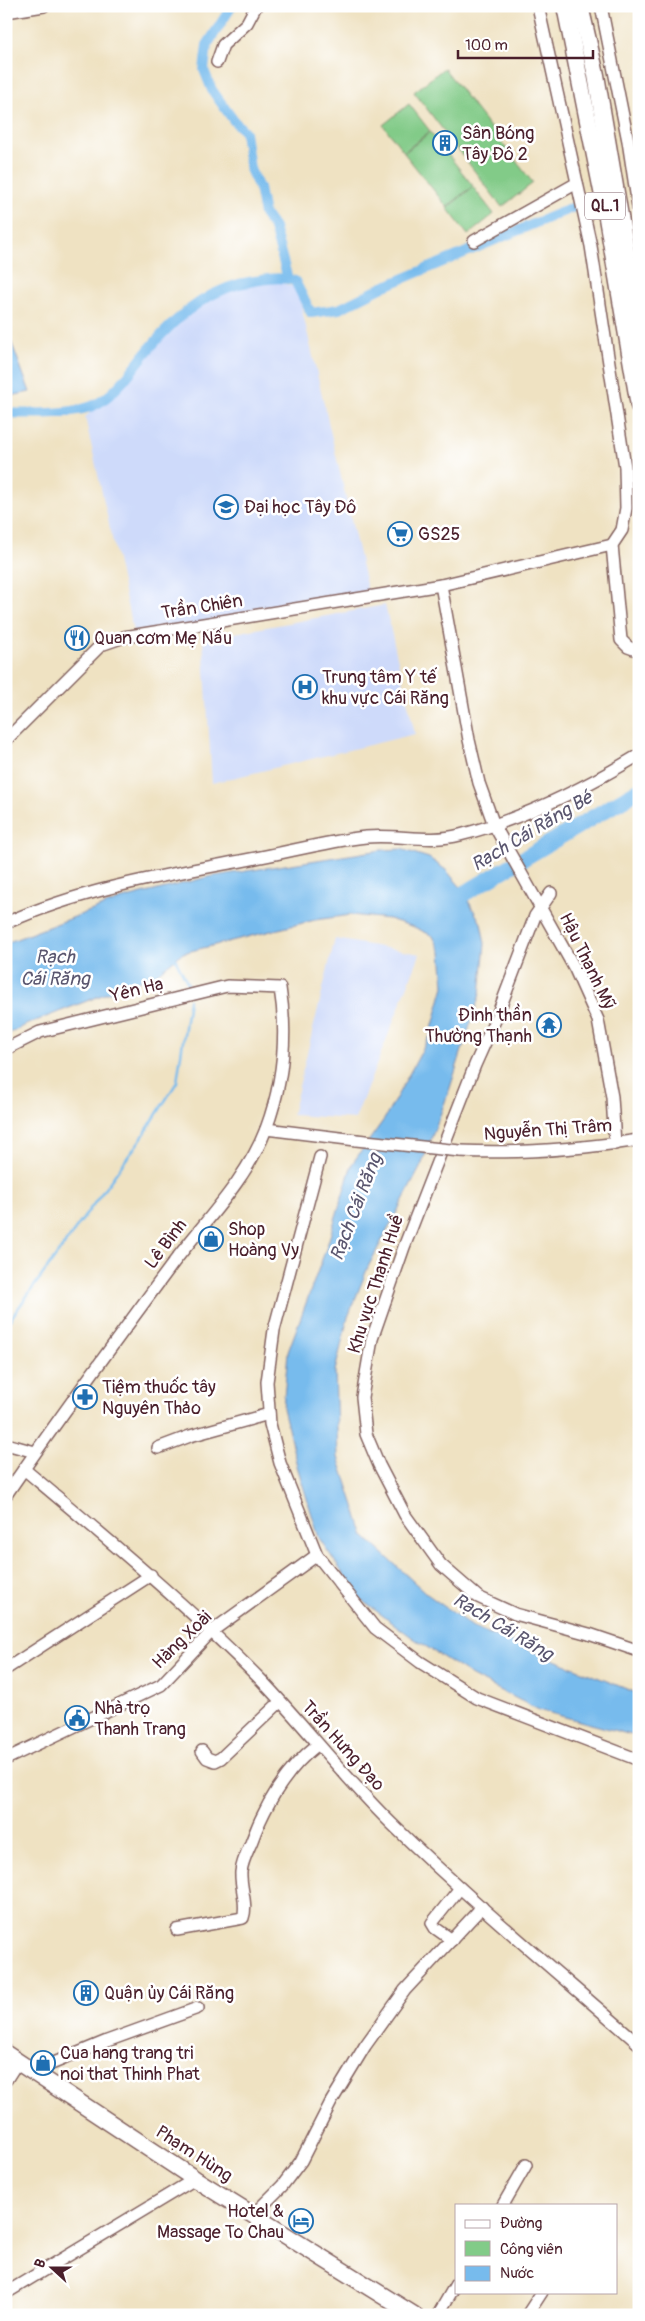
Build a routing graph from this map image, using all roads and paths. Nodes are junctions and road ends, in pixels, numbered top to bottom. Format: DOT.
graph roads {
  1 [pos="44,6"];
  2 [pos="256,6"];
  3 [pos="538,6"];
  4 [pos="566,6"];
  5 [pos="580,6"];
  6 [pos="601,6"];
  7 [pos="6,12"];
  8 [pos="217,62"];
  9 [pos="576,183"];
  10 [pos="639,213"];
  11 [pos="474,241"];
  12 [pos="636,297"];
  13 [pos="639,328"];
  14 [pos="636,385"];
  15 [pos="614,390"];
  16 [pos="639,406"];
  17 [pos="612,544"];
  18 [pos="441,585"];
  19 [pos="639,651"];
  20 [pos="6,740"];
  21 [pos="639,754"];
  22 [pos="497,830"];
  23 [pos="551,893"];
  24 [pos="537,906"];
  25 [pos="6,923"];
  26 [pos="280,988"];
  27 [pos="6,1049"];
  28 [pos="266,1129"];
  29 [pos="639,1140"];
  30 [pos="615,1144"];
  31 [pos="320,1157"];
  32 [pos="269,1414"];
  33 [pos="6,1444"];
  34 [pos="158,1448"];
  35 [pos="35,1452"];
  36 [pos="24,1469"];
  37 [pos="6,1495"];
  38 [pos="317,1555"];
  39 [pos="151,1575"];
  40 [pos="212,1631"];
  41 [pos="639,1652"];
  42 [pos="6,1669"];
  43 [pos="280,1702"];
  44 [pos="318,1745"];
  45 [pos="202,1751"];
  46 [pos="6,1759"];
  47 [pos="639,1760"];
  48 [pos="460,1888"];
  49 [pos="482,1907"];
  50 [pos="177,1930"];
  51 [pos="452,1940"];
  52 [pos="198,2008"];
  53 [pos="639,2044"];
  54 [pos="6,2054"];
  55 [pos="9,2072"];
  56 [pos="32,2072"];
  57 [pos="526,2165"];
  58 [pos="192,2181"];
  59 [pos="504,2204"];
  60 [pos="253,2215"];
  61 [pos="455,2286"];
  62 [pos="6,2293"];
  63 [pos="541,2294"];
  64 [pos="404,2315"];
  65 [pos="414,2315"];
  66 [pos="438,2315"];
  67 [pos="527,2315"];
  1 -- 7 [label="street"];
  2 -- 8 [label="street"];
  3 -- 9 [label="street"];
  4 -- 14 [label="highway, QL.1"];
  5 -- 12 [label="highway, QL.1"];
  6 -- 10 [label="street"];
  9 -- 11 [label="street"];
  9 -- 15 [label="street"];
  12 -- 13 [label="highway, QL.1"];
  14 -- 15 [label="street"];
  14 -- 16 [label="highway, QL.1"];
  15 -- 17 [label="street"];
  17 -- 18 [label="street, Trần Chiên"];
  17 -- 19 [label="street"];
  18 -- 20 [label="street, Trần Chiên"];
  18 -- 22 [label="street"];
  21 -- 22 [label="street"];
  22 -- 24 [label="street, Hậu Thạnh Mỹ"];
  22 -- 25 [label="street"];
  23 -- 24 [label="street, Khu vực Thạnh Huề"];
  24 -- 30 [label="street, Hậu Thạnh Mỹ"];
  24 -- 41 [label="street, Khu vực Thạnh Huề"];
  26 -- 27 [label="street, Yên Hạ"];
  26 -- 28 [label="street, Lê Bình"];
  28 -- 30 [label="street, Nguyễn Thị Trâm, bridge"];
  28 -- 35 [label="street, Lê Bình"];
  29 -- 30 [label="street, Nguyễn Thị Trâm"];
  31 -- 32 [label="street"];
  32 -- 34 [label="street"];
  32 -- 38 [label="street"];
  33 -- 35 [label="street"];
  35 -- 36 [label="street, Lê Bình"];
  36 -- 37 [label="street, Lê Bình"];
  36 -- 39 [label="street, Trần Hưng Đạo"];
  38 -- 40 [label="street, Hàng Xoài"];
  38 -- 47 [label="street"];
  39 -- 40 [label="street, Trần Hưng Đạo"];
  39 -- 42 [label="street"];
  40 -- 43 [label="street, Trần Hưng Đạo"];
  40 -- 46 [label="street, Hàng Xoài"];
  43 -- 44 [label="street, Trần Hưng Đạo"];
  43 -- 45 [label="street"];
  44 -- 48 [label="street, Trần Hưng Đạo"];
  44 -- 50 [label="street"];
  48 -- 49 [label="street, Trần Hưng Đạo"];
  48 -- 51 [label="street"];
  49 -- 51 [label="street"];
  49 -- 53 [label="street, Trần Hưng Đạo"];
  51 -- 60 [label="street"];
  52 -- 56 [label="street"];
  54 -- 56 [label="highway, Phạm Hùng"];
  55 -- 58 [label="highway, Phạm Hùng"];
  56 -- 58 [label="highway, Phạm Hùng"];
  57 -- 59 [label="street"];
  58 -- 60 [label="highway, Phạm Hùng"];
  58 -- 62 [label="street"];
  58 -- 64 [label="highway, Phạm Hùng"];
  60 -- 65 [label="highway, Phạm Hùng"];
  61 -- 66 [label="street"];
  63 -- 67 [label="street"];
}
